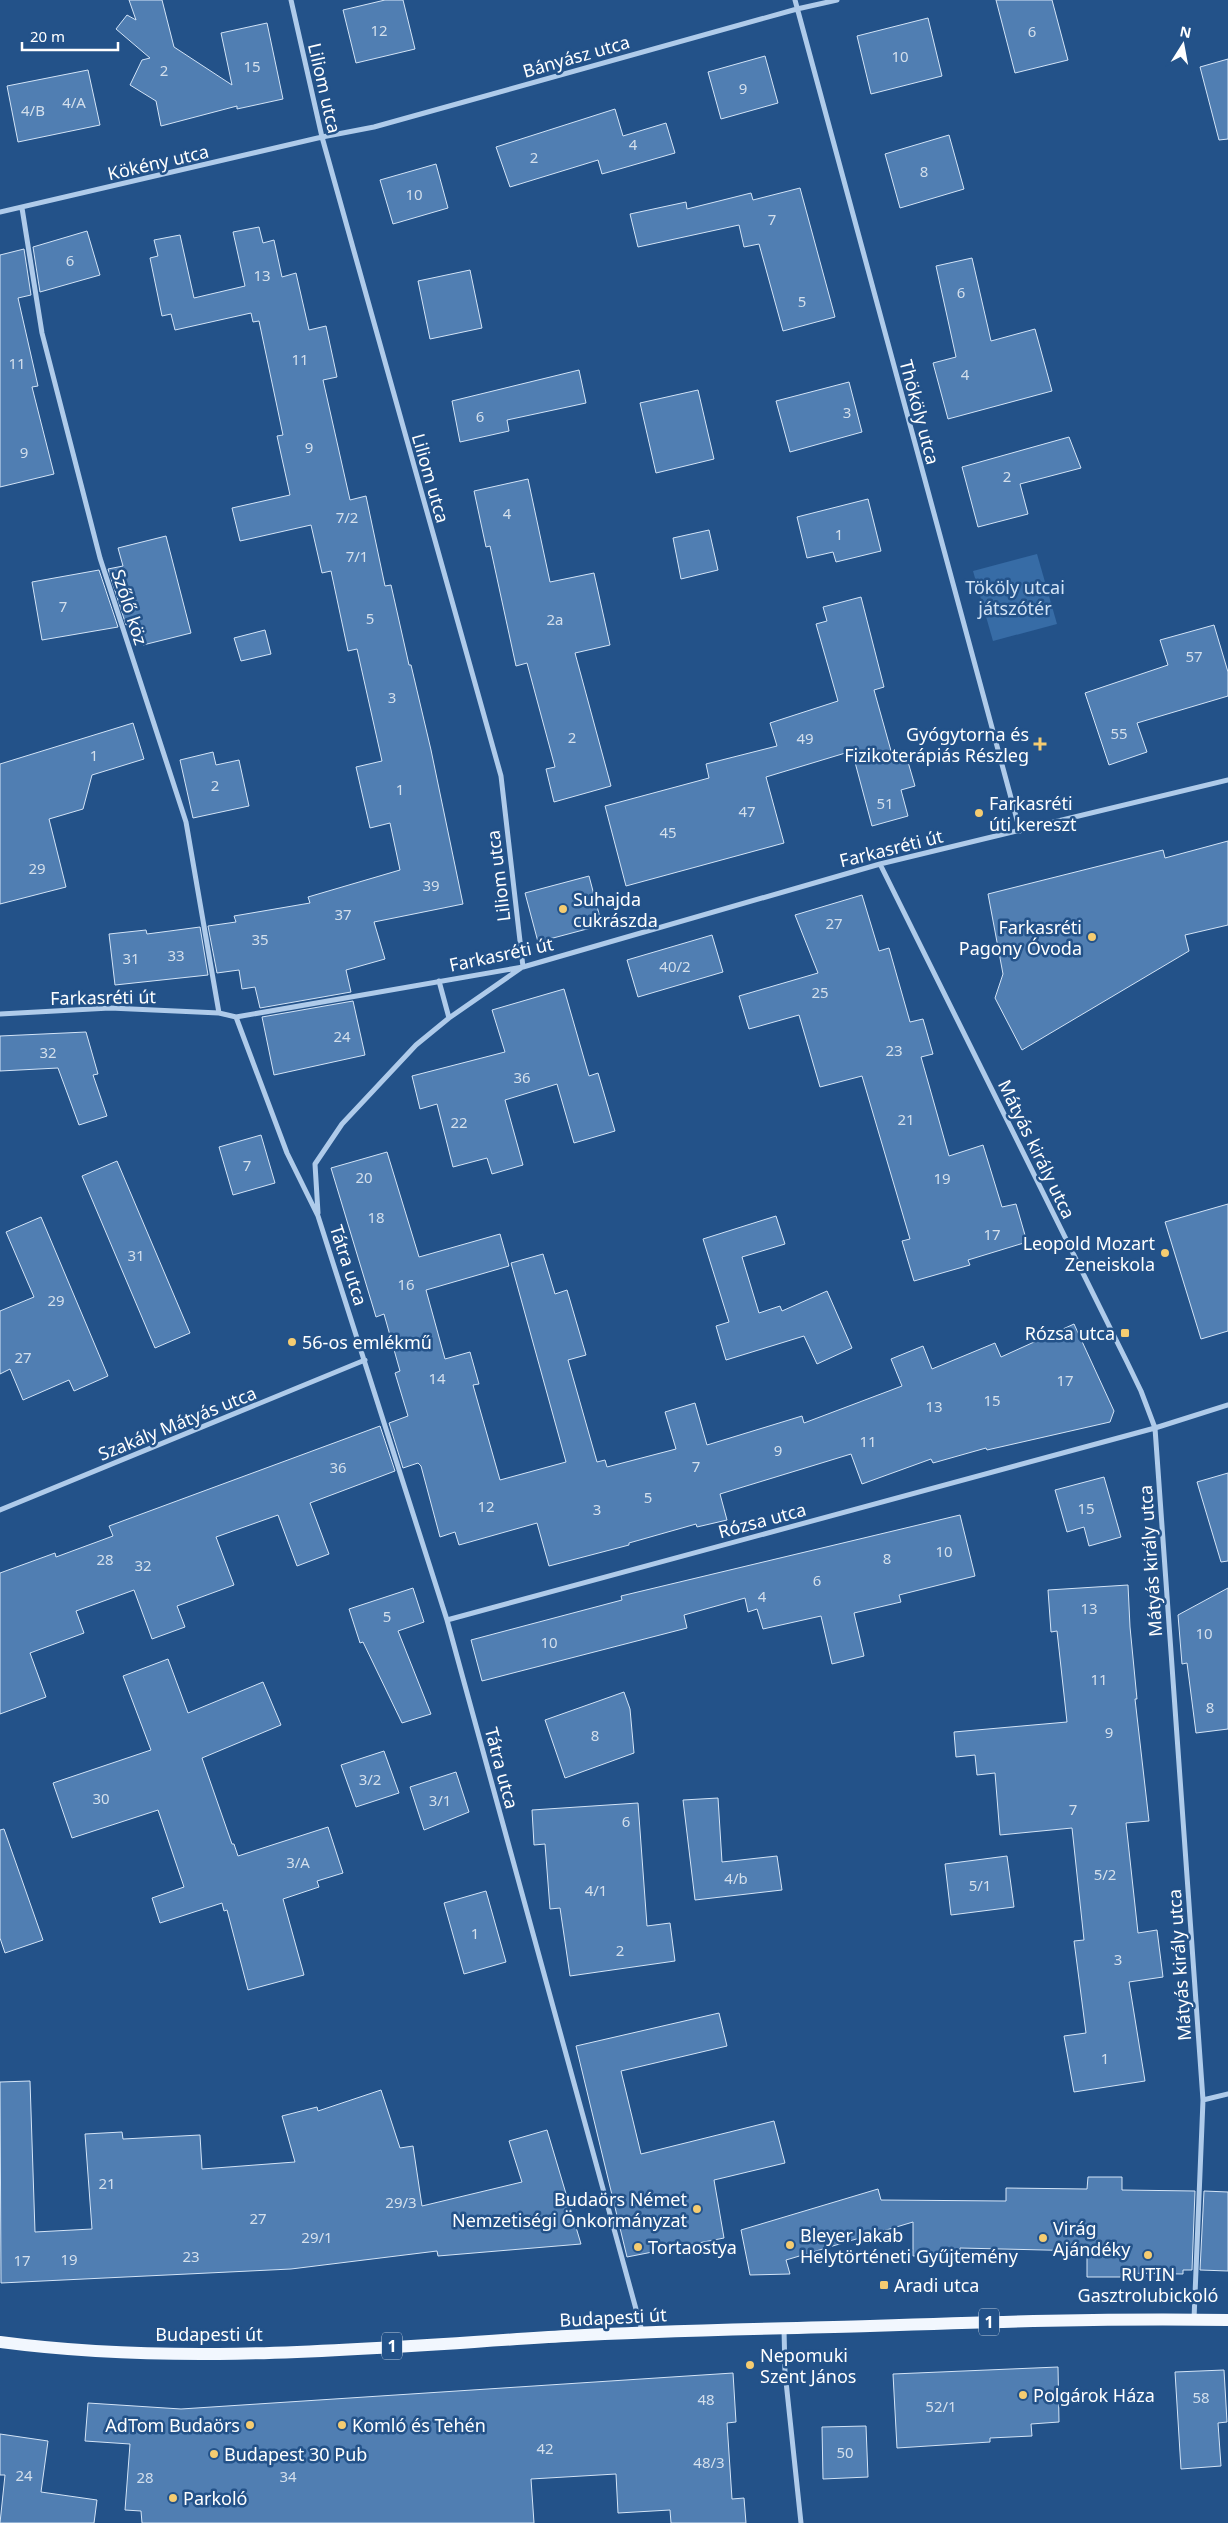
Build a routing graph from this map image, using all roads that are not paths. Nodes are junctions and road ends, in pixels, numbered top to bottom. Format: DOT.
graph roads {
  1 [pos="291,0"];
  2 [pos="795,0"];
  3 [pos="837,0"];
  4 [pos="797,9"];
  5 [pos="322,137"];
  6 [pos="22,208"];
  7 [pos="0,212"];
  8 [pos="1228,780"];
  9 [pos="1020,831"];
  10 [pos="880,864"];
  11 [pos="523,967"];
  12 [pos="439,981"];
  13 [pos="219,1013"];
  14 [pos="0,1014"];
  15 [pos="236,1017"];
  16 [pos="449,1018"];
  17 [pos="318,1216"];
  18 [pos="365,1360"];
  19 [pos="1228,1404"];
  20 [pos="1155,1428"];
  21 [pos="0,1510"];
  22 [pos="448,1620"];
  23 [pos="1228,2094"];
  24 [pos="1203,2100"];
  25 [pos="1194,2319"];
  26 [pos="1228,2320"];
  27 [pos="784,2328"];
  28 [pos="643,2332"];
  29 [pos="0,2342"];
  30 [pos="801,2523"];
  1 -- 5 [label="street, Liliom utca"];
  2 -- 4 [label="street, Thököly utca"];
  3 -- 4 [label="street, Bányász utca"];
  4 -- 5 [label="street, Bányász utca"];
  4 -- 9 [label="street, Thököly utca"];
  5 -- 6 [label="street, Kökény utca"];
  5 -- 11 [label="street, Liliom utca"];
  6 -- 7 [label="street, Kökény utca"];
  6 -- 13 [label="street, Szőlő köz"];
  8 -- 9 [label="street, Farkasréti út"];
  9 -- 10 [label="street, Farkasréti út"];
  10 -- 11 [label="street, Farkasréti út"];
  10 -- 20 [label="street, Mátyás király utca"];
  11 -- 12 [label="street, Farkasréti út"];
  11 -- 16 [label="street, Tátra utca"];
  12 -- 15 [label="street, Farkasréti út"];
  12 -- 16 [label="street"];
  13 -- 14 [label="street, Farkasréti út"];
  13 -- 15 [label="street, Farkasréti út"];
  15 -- 17 [label="street, Tátra utca"];
  16 -- 17 [label="street, Tátra utca"];
  17 -- 18 [label="street, Tátra utca"];
  18 -- 21 [label="street, Szakály Mátyás utca"];
  18 -- 22 [label="street, Tátra utca"];
  19 -- 20 [label="street, Rózsa utca"];
  20 -- 22 [label="street, Rózsa utca"];
  20 -- 24 [label="street, Mátyás király utca"];
  22 -- 28 [label="street, Tátra utca"];
  23 -- 24 [label="street"];
  24 -- 25 [label="street, Mátyás király utca"];
  25 -- 26 [label="main road, Budapesti út / 1"];
  25 -- 27 [label="main road, Budapesti út / 1"];
  27 -- 28 [label="main road, Budapesti út / 1"];
  27 -- 30 [label="street"];
  28 -- 29 [label="main road, Budapesti út / 1"];
}
